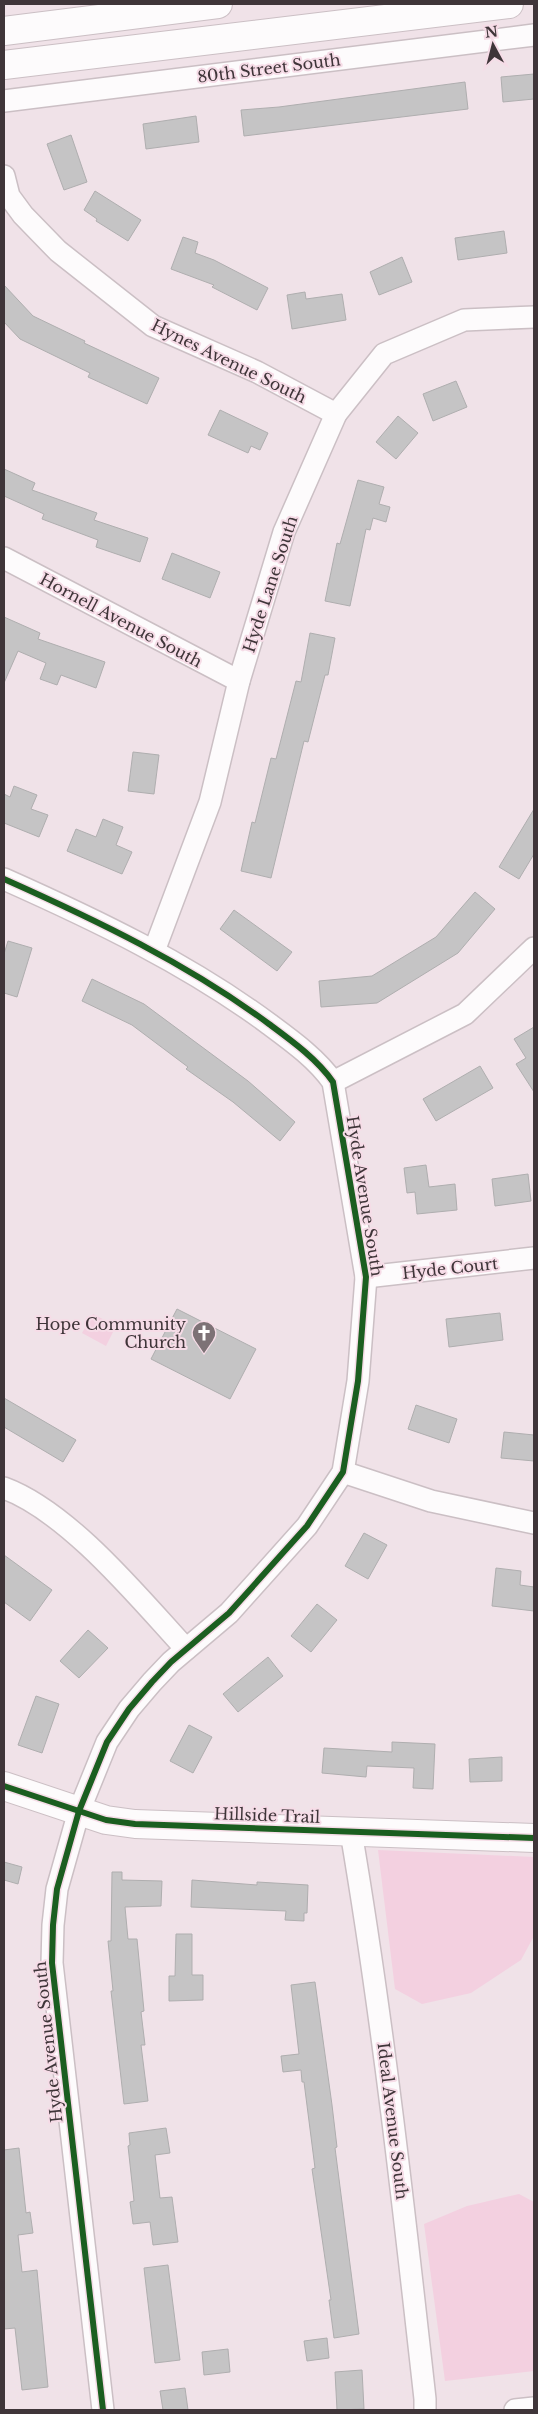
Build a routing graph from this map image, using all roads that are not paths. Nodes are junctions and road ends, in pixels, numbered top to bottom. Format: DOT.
graph roads {
  1 [pos="218,4"];
  2 [pos="509,4"];
  3 [pos="4,32"];
  4 [pos="534,35"];
  5 [pos="4,65"];
  6 [pos="4,101"];
  7 [pos="4,176"];
  8 [pos="534,317"];
  9 [pos="336,414"];
  10 [pos="4,558"];
  11 [pos="239,681"];
  12 [pos="4,879"];
  13 [pos="534,948"];
  14 [pos="154,951"];
  15 [pos="333,1082"];
  16 [pos="534,1258"];
  17 [pos="366,1277"];
  18 [pos="343,1472"];
  19 [pos="4,1488"];
  20 [pos="534,1523"];
  21 [pos="186,1649"];
  22 [pos="4,1786"];
  23 [pos="79,1811"];
  24 [pos="351,1832"];
  25 [pos="534,1838"];
  26 [pos="534,2408"];
  27 [pos="103,2410"];
  28 [pos="425,2410"];
  29 [pos="515,2410"];
  1 -- 3 [label="main road"];
  2 -- 5 [label="main road"];
  4 -- 6 [label="street, 80th Street South"];
  7 -- 9 [label="street, Hynes Avenue South"];
  8 -- 9 [label="street, Hyde Lane South"];
  9 -- 11 [label="street, Hyde Lane South"];
  10 -- 11 [label="street, Hornell Avenue South"];
  11 -- 14 [label="street, Hyde Lane South"];
  12 -- 14 [label="street"];
  13 -- 15 [label="street"];
  14 -- 15 [label="street"];
  15 -- 17 [label="street, Hyde Avenue South"];
  16 -- 17 [label="street, Hyde Court"];
  17 -- 18 [label="street, Hyde Avenue South"];
  18 -- 20 [label="street"];
  18 -- 21 [label="street, Hyde Avenue South"];
  19 -- 21 [label="street"];
  21 -- 23 [label="street, Hyde Avenue South"];
  22 -- 23 [label="main road, Hillside Trail"];
  23 -- 24 [label="main road, Hillside Trail"];
  23 -- 27 [label="street, Hyde Avenue South"];
  24 -- 25 [label="main road, Hillside Trail"];
  24 -- 28 [label="street, Ideal Avenue South"];
  26 -- 29 [label="street"];
}
